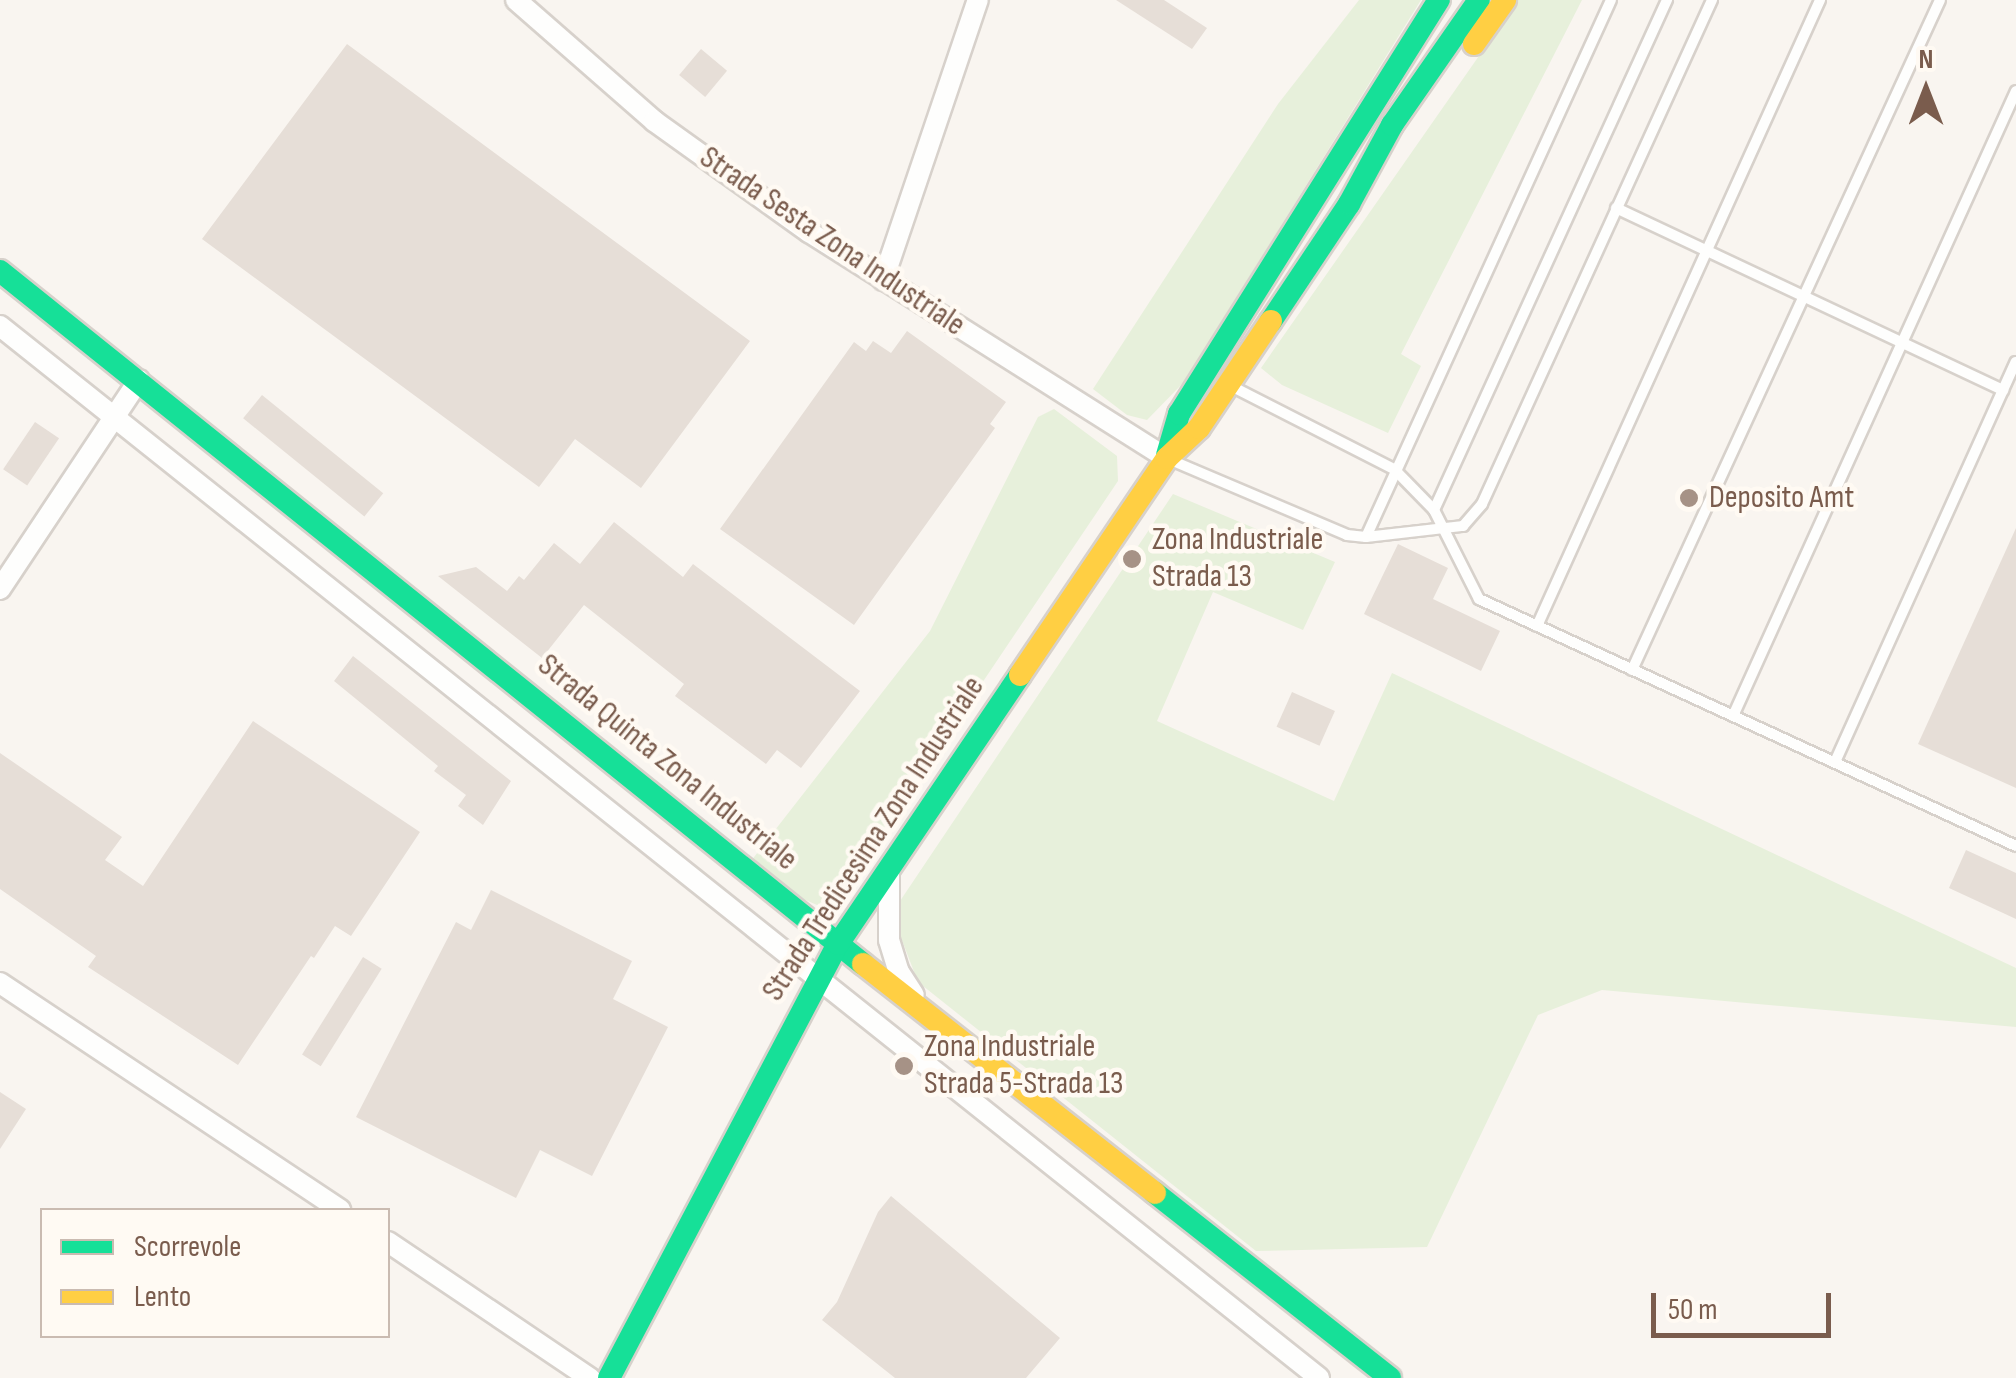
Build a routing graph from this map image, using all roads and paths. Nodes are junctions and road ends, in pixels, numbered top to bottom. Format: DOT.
graph roads {
  1 [pos="516,0"];
  2 [pos="978,0"];
  3 [pos="1439,0"];
  4 [pos="1479,0"];
  5 [pos="1504,0"];
  6 [pos="1611,0"];
  7 [pos="1668,0"];
  8 [pos="1712,0"];
  9 [pos="1820,0"];
  10 [pos="1940,0"];
  11 [pos="2016,91"];
  12 [pos="1349,204"];
  13 [pos="1616,208"];
  14 [pos="1707,250"];
  15 [pos="883,280"];
  16 [pos="4,281"];
  17 [pos="1803,296"];
  18 [pos="0,326"];
  19 [pos="1900,341"];
  20 [pos="2016,362"];
  21 [pos="139,380"];
  22 [pos="1229,386"];
  23 [pos="2003,390"];
  24 [pos="114,417"];
  25 [pos="1166,458"];
  26 [pos="1394,469"];
  27 [pos="1434,510"];
  28 [pos="1444,530"];
  29 [pos="1366,537"];
  30 [pos="0,589"];
  31 [pos="1537,626"];
  32 [pos="1632,670"];
  33 [pos="1733,716"];
  34 [pos="1835,762"];
  35 [pos="2016,846"];
  36 [pos="889,866"];
  37 [pos="838,944"];
  38 [pos="816,980"];
  39 [pos="0,983"];
  40 [pos="920,1005"];
  41 [pos="337,1208"];
  42 [pos="390,1243"];
  43 [pos="590,1378"];
  44 [pos="609,1378"];
  45 [pos="1319,1378"];
  46 [pos="1390,1378"];
  1 -- 15 [label="street, Strada Sesta Zona Industriale"];
  2 -- 15 [label="street"];
  3 -- 25 [label="main road"];
  4 -- 12 [label="main road"];
  5 -- 12 [label="main road"];
  6 -- 26 [label="lane"];
  7 -- 27 [label="lane"];
  8 -- 13 [label="lane"];
  9 -- 14 [label="lane"];
  10 -- 17 [label="lane"];
  11 -- 19 [label="lane"];
  12 -- 22 [label="main road"];
  13 -- 14 [label="lane"];
  13 -- 28 [label="lane"];
  14 -- 17 [label="lane"];
  14 -- 31 [label="lane"];
  15 -- 25 [label="street, Strada Sesta Zona Industriale"];
  16 -- 21 [label="main road, Strada Quinta Zona Industriale"];
  17 -- 19 [label="lane"];
  17 -- 32 [label="lane"];
  18 -- 24 [label="street"];
  19 -- 23 [label="lane"];
  19 -- 33 [label="lane"];
  20 -- 23 [label="lane"];
  21 -- 24 [label="street"];
  21 -- 37 [label="main road, Strada Quinta Zona Industriale"];
  22 -- 25 [label="main road"];
  22 -- 26 [label="lane"];
  23 -- 34 [label="lane"];
  24 -- 30 [label="street"];
  24 -- 38 [label="street"];
  25 -- 29 [label="lane"];
  25 -- 36 [label="main road, Strada Tredicesima Zona Industriale"];
  26 -- 27 [label="lane"];
  26 -- 29 [label="lane"];
  27 -- 28 [label="lane"];
  28 -- 29 [label="lane"];
  28 -- 31 [label="lane"];
  31 -- 32 [label="lane"];
  32 -- 33 [label="lane"];
  33 -- 34 [label="lane"];
  34 -- 35 [label="lane"];
  36 -- 37 [label="main road, Strada Tredicesima Zona Industriale"];
  36 -- 40 [label="street"];
  37 -- 38 [label="main road, Strada Tredicesima Zona Industriale"];
  37 -- 40 [label="main road, Strada Quinta Zona Industriale"];
  38 -- 44 [label="main road, Strada Tredicesima Zona Industriale"];
  38 -- 45 [label="street"];
  39 -- 41 [label="street"];
  40 -- 46 [label="main road, Strada Quinta Zona Industriale"];
  42 -- 43 [label="street"];
}
